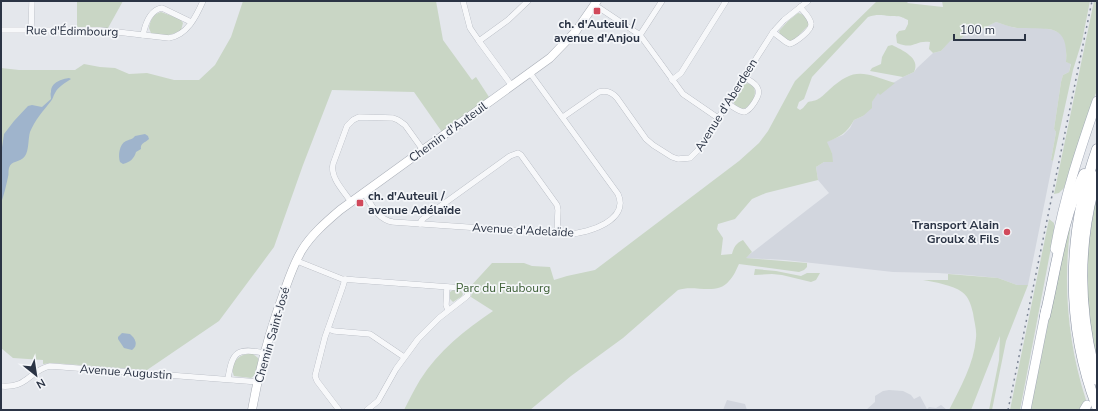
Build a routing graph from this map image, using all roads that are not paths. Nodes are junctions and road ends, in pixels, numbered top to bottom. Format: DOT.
graph roads {
  1 [pos="32,1"];
  2 [pos="203,1"];
  3 [pos="463,1"];
  4 [pos="528,1"];
  5 [pos="662,1"];
  6 [pos="726,1"];
  7 [pos="808,1"];
  8 [pos="596,3"];
  9 [pos="800,7"];
  10 [pos="191,22"];
  11 [pos="1,30"];
  12 [pos="31,30"];
  13 [pos="772,32"];
  14 [pos="143,35"];
  15 [pos="640,35"];
  16 [pos="479,41"];
  17 [pos="530,73"];
  18 [pos="744,77"];
  19 [pos="672,80"];
  20 [pos="512,86"];
  21 [pos="1097,101"];
  22 [pos="727,103"];
  23 [pos="563,117"];
  24 [pos="718,118"];
  25 [pos="1097,148"];
  26 [pos="422,150"];
  27 [pos="1097,176"];
  28 [pos="364,193"];
  29 [pos="351,202"];
  30 [pos="420,224"];
  31 [pos="557,234"];
  32 [pos="296,261"];
  33 [pos="345,279"];
  34 [pos="448,287"];
  35 [pos="448,310"];
  36 [pos="1045,316"];
  37 [pos="328,329"];
  38 [pos="264,353"];
  39 [pos="404,357"];
  40 [pos="228,379"];
  41 [pos="1097,380"];
  42 [pos="258,382"];
  43 [pos="1,386"];
  44 [pos="1090,407"];
  45 [pos="252,410"];
  46 [pos="339,410"];
  47 [pos="367,410"];
  48 [pos="1026,410"];
  1 -- 12 [label="street"];
  2 -- 10 [label="street, Rue d'Édimbourg"];
  3 -- 16 [label="street"];
  4 -- 16 [label="street"];
  5 -- 15 [label="street"];
  6 -- 19 [label="street"];
  7 -- 9 [label="street, Avenue d'Aberdeen"];
  8 -- 15 [label="street"];
  8 -- 17 [label="street, Chemin d'Auteuil"];
  9 -- 13 [label="street, Avenue d'Aberdeen"];
  9 -- 13 [label="street"];
  10 -- 14 [label="street, Rue d'Édimbourg"];
  10 -- 14 [label="street"];
  11 -- 12 [label="street, Rue d'Édimbourg"];
  12 -- 14 [label="street, Rue d'Édimbourg"];
  13 -- 18 [label="street, Avenue d'Aberdeen"];
  15 -- 19 [label="street"];
  16 -- 20 [label="street"];
  17 -- 20 [label="street, Chemin d'Auteuil"];
  17 -- 23 [label="street, Avenue d'Adelaïde"];
  18 -- 22 [label="street, Avenue d'Aberdeen"];
  18 -- 22 [label="street"];
  19 -- 24 [label="street"];
  20 -- 26 [label="street, Chemin d'Auteuil"];
  21 -- 36 [label="main road"];
  22 -- 24 [label="street, Avenue d'Aberdeen"];
  23 -- 24 [label="street, Avenue d'Aberdeen"];
  23 -- 31 [label="street, Avenue d'Adelaïde"];
  25 -- 36 [label="highway"];
  25 -- 44 [label="highway"];
  26 -- 28 [label="street, Chemin d'Auteuil"];
  26 -- 29 [label="street"];
  27 -- 41 [label="highway"];
  28 -- 29 [label="street, Chemin d'Auteuil"];
  28 -- 30 [label="street, Avenue d'Adelaïde"];
  29 -- 32 [label="street, Chemin d'Auteuil"];
  30 -- 31 [label="street, Avenue d'Adelaïde"];
  30 -- 31 [label="street"];
  32 -- 33 [label="street"];
  32 -- 38 [label="street, Chemin Saint-José"];
  33 -- 34 [label="street"];
  33 -- 37 [label="street"];
  34 -- 35 [label="street"];
  34 -- 35 [label="street"];
  35 -- 39 [label="street"];
  36 -- 48 [label="main road"];
  37 -- 39 [label="street"];
  37 -- 46 [label="street"];
  38 -- 40 [label="street"];
  38 -- 42 [label="street, Chemin Saint-José"];
  39 -- 47 [label="street"];
  40 -- 42 [label="street, Avenue Augustin"];
  40 -- 43 [label="street, Avenue Augustin"];
  42 -- 45 [label="street, Chemin Saint-José"];
}
